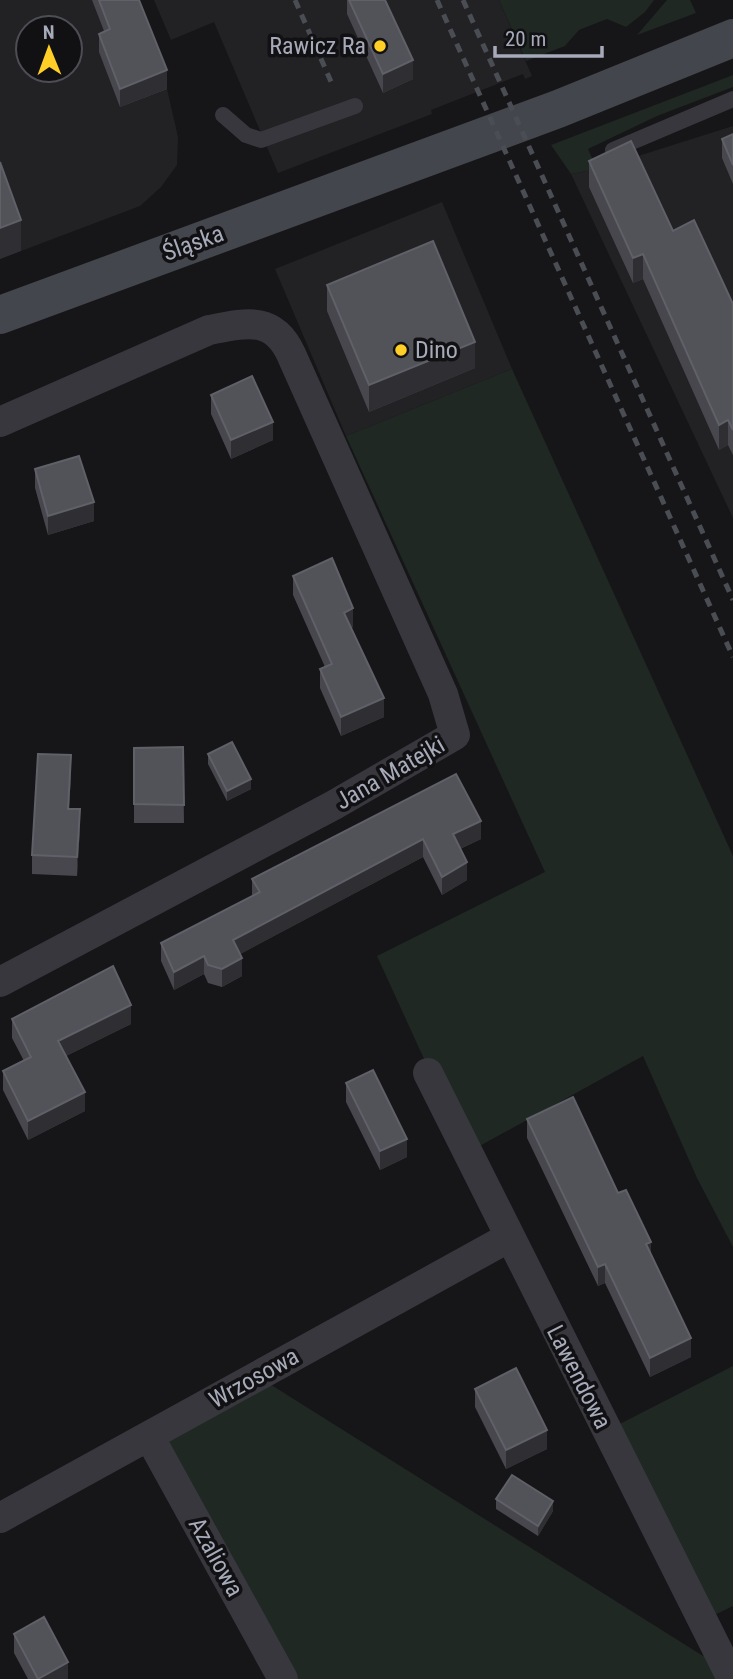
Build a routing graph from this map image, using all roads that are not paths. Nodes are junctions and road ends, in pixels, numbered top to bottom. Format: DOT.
graph roads {
  1 [pos="733,38"];
  2 [pos="733,99"];
  3 [pos="355,106"];
  4 [pos="223,114"];
  5 [pos="600,156"];
  6 [pos="0,316"];
  7 [pos="0,422"];
  8 [pos="0,982"];
  9 [pos="428,1073"];
  10 [pos="508,1238"];
  11 [pos="149,1436"];
  12 [pos="0,1518"];
  13 [pos="283,1679"];
  14 [pos="732,1679"];
  1 -- 6 [label="street, Śląska"];
  2 -- 5 [label="lane"];
  3 -- 4 [label="lane"];
  7 -- 8 [label="street, Jana Matejki"];
  9 -- 10 [label="street, Lawendowa"];
  10 -- 11 [label="street, Wrzosowa"];
  10 -- 14 [label="street, Lawendowa"];
  11 -- 12 [label="street, Wrzosowa"];
  11 -- 13 [label="street, Azaliowa"];
}
